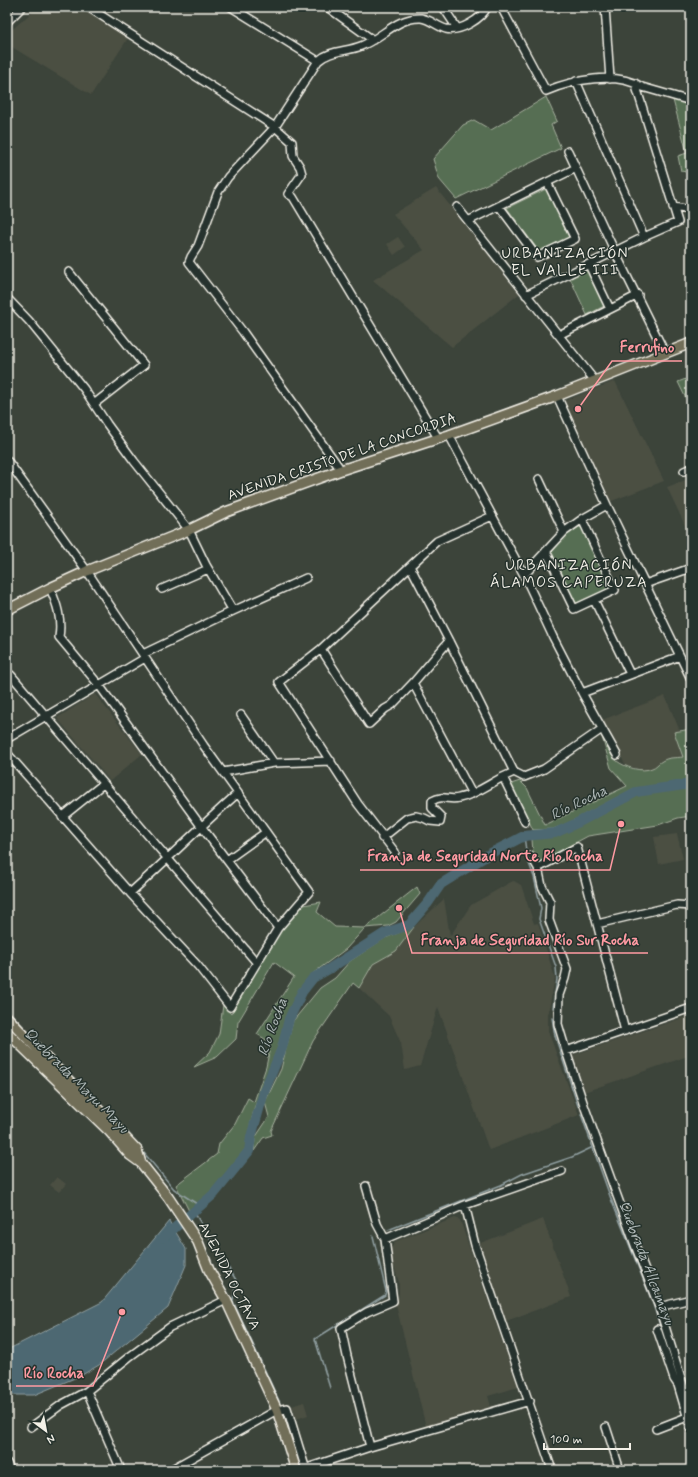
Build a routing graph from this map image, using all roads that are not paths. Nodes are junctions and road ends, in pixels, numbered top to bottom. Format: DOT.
graph roads {
  1 [pos="22,7"];
  2 [pos="88,7"];
  3 [pos="231,7"];
  4 [pos="327,7"];
  5 [pos="443,7"];
  6 [pos="487,7"];
  7 [pos="501,7"];
  8 [pos="605,7"];
  9 [pos="7,22"];
  10 [pos="457,28"];
  11 [pos="373,40"];
  12 [pos="318,61"];
  13 [pos="610,79"];
  14 [pos="576,81"];
  15 [pos="635,83"];
  16 [pos="691,101"];
  17 [pos="275,127"];
  18 [pos="568,151"];
  19 [pos="576,168"];
  20 [pos="548,182"];
  21 [pos="499,206"];
  22 [pos="458,207"];
  23 [pos="673,207"];
  24 [pos="691,210"];
  25 [pos="468,221"];
  26 [pos="644,237"];
  27 [pos="615,252"];
  28 [pos="588,264"];
  29 [pos="69,272"];
  30 [pos="526,295"];
  31 [pos="638,295"];
  32 [pos="7,298"];
  33 [pos="610,309"];
  34 [pos="558,335"];
  35 [pos="691,343"];
  36 [pos="665,353"];
  37 [pos="595,381"];
  38 [pos="557,396"];
  39 [pos="94,404"];
  40 [pos="449,435"];
  41 [pos="438,438"];
  42 [pos="7,460"];
  43 [pos="341,470"];
  44 [pos="538,479"];
  45 [pos="607,505"];
  46 [pos="492,516"];
  47 [pos="582,519"];
  48 [pos="189,530"];
  49 [pos="564,532"];
  50 [pos="546,551"];
  51 [pos="410,566"];
  52 [pos="691,568"];
  53 [pos="208,569"];
  54 [pos="87,571"];
  55 [pos="524,575"];
  56 [pos="306,578"];
  57 [pos="645,584"];
  58 [pos="50,588"];
  59 [pos="162,589"];
  60 [pos="594,600"];
  61 [pos="7,610"];
  62 [pos="233,611"];
  63 [pos="449,641"];
  64 [pos="321,649"];
  65 [pos="144,656"];
  66 [pos="680,656"];
  67 [pos="630,674"];
  68 [pos="11,675"];
  69 [pos="691,679"];
  70 [pos="413,683"];
  71 [pos="99,685"];
  72 [pos="582,693"];
  73 [pos="241,715"];
  74 [pos="47,716"];
  75 [pos="602,729"];
  76 [pos="7,739"];
  77 [pos="7,753"];
  78 [pos="617,755"];
  79 [pos="331,761"];
  80 [pos="274,763"];
  81 [pos="224,772"];
  82 [pos="514,772"];
  83 [pos="503,777"];
  84 [pos="103,784"];
  85 [pos="238,793"];
  86 [pos="472,794"];
  87 [pos="62,817"];
  88 [pos="525,822"];
  89 [pos="201,826"];
  90 [pos="266,832"];
  91 [pos="382,838"];
  92 [pos="395,852"];
  93 [pos="531,856"];
  94 [pos="168,859"];
  95 [pos="227,860"];
  96 [pos="538,868"];
  97 [pos="130,893"];
  98 [pos="691,906"];
  99 [pos="597,924"];
  100 [pos="278,928"];
  101 [pos="257,964"];
  102 [pos="691,1008"];
  103 [pos="7,1017"];
  104 [pos="625,1031"];
  105 [pos="7,1032"];
  106 [pos="566,1051"];
  107 [pos="141,1163"];
  108 [pos="562,1171"];
  109 [pos="366,1186"];
  110 [pos="465,1205"];
  111 [pos="385,1238"];
  112 [pos="691,1299"];
  113 [pos="226,1300"];
  114 [pos="659,1307"];
  115 [pos="657,1329"];
  116 [pos="87,1391"];
  117 [pos="530,1401"];
  118 [pos="277,1410"];
  119 [pos="691,1410"];
  120 [pos="687,1417"];
  121 [pos="31,1427"];
  122 [pos="606,1427"];
  123 [pos="656,1429"];
  124 [pos="691,1429"];
  125 [pos="370,1447"];
  126 [pos="7,1463"];
  127 [pos="305,1469"];
  128 [pos="550,1469"];
  129 [pos="10,1470"];
  130 [pos="121,1470"];
  131 [pos="170,1470"];
  132 [pos="296,1470"];
  133 [pos="620,1470"];
  1 -- 9 [label="street"];
  2 -- 17 [label="street"];
  3 -- 12 [label="street"];
  4 -- 11 [label="street"];
  5 -- 10 [label="street"];
  6 -- 10 [label="street"];
  7 -- 14 [label="street"];
  8 -- 13 [label="street"];
  10 -- 11 [label="street"];
  11 -- 12 [label="street"];
  12 -- 17 [label="street"];
  13 -- 14 [label="street"];
  13 -- 15 [label="street"];
  14 -- 26 [label="street"];
  15 -- 16 [label="street"];
  15 -- 23 [label="street"];
  17 -- 41 [label="street"];
  17 -- 43 [label="street"];
  18 -- 19 [label="street"];
  19 -- 20 [label="street"];
  19 -- 27 [label="street"];
  20 -- 21 [label="street"];
  20 -- 21 [label="street"];
  21 -- 25 [label="street"];
  22 -- 25 [label="street"];
  23 -- 24 [label="street"];
  23 -- 26 [label="street"];
  25 -- 30 [label="street"];
  26 -- 27 [label="street"];
  27 -- 28 [label="street"];
  27 -- 31 [label="street"];
  28 -- 30 [label="street"];
  28 -- 33 [label="street"];
  29 -- 39 [label="street"];
  30 -- 34 [label="street"];
  31 -- 33 [label="street"];
  31 -- 36 [label="street"];
  32 -- 39 [label="street"];
  33 -- 34 [label="street"];
  34 -- 37 [label="street"];
  35 -- 36 [label="main road, AVENIDA CRISTO DE LA CONCORDIA"];
  36 -- 37 [label="main road, AVENIDA CRISTO DE LA CONCORDIA"];
  37 -- 38 [label="main road, AVENIDA CRISTO DE LA CONCORDIA"];
  38 -- 40 [label="main road, AVENIDA CRISTO DE LA CONCORDIA"];
  38 -- 45 [label="street"];
  39 -- 48 [label="street"];
  40 -- 41 [label="main road, AVENIDA CRISTO DE LA CONCORDIA"];
  40 -- 46 [label="street"];
  41 -- 43 [label="main road, AVENIDA CRISTO DE LA CONCORDIA"];
  42 -- 54 [label="street"];
  43 -- 48 [label="main road, AVENIDA CRISTO DE LA CONCORDIA"];
  44 -- 49 [label="street"];
  45 -- 47 [label="street"];
  45 -- 57 [label="street"];
  46 -- 51 [label="street"];
  46 -- 55 [label="street"];
  47 -- 49 [label="street"];
  47 -- 60 [label="street"];
  48 -- 53 [label="street"];
  48 -- 54 [label="main road, AVENIDA CRISTO DE LA CONCORDIA"];
  49 -- 50 [label="street"];
  50 -- 55 [label="street"];
  50 -- 60 [label="street"];
  51 -- 63 [label="street"];
  51 -- 64 [label="street"];
  52 -- 57 [label="street"];
  53 -- 59 [label="street"];
  53 -- 62 [label="street"];
  54 -- 58 [label="main road, AVENIDA CRISTO DE LA CONCORDIA"];
  54 -- 65 [label="street"];
  55 -- 72 [label="street"];
  56 -- 62 [label="street"];
  57 -- 66 [label="street"];
  58 -- 61 [label="main road, AVENIDA CRISTO DE LA CONCORDIA"];
  58 -- 71 [label="street"];
  60 -- 67 [label="street"];
  62 -- 65 [label="street"];
  63 -- 70 [label="street"];
  63 -- 82 [label="street"];
  64 -- 70 [label="street"];
  64 -- 79 [label="street"];
  65 -- 71 [label="street"];
  65 -- 81 [label="street"];
  66 -- 67 [label="street"];
  66 -- 69 [label="street"];
  67 -- 72 [label="street"];
  68 -- 74 [label="street"];
  70 -- 86 [label="street"];
  71 -- 74 [label="street"];
  71 -- 89 [label="street"];
  72 -- 75 [label="street"];
  73 -- 80 [label="street"];
  74 -- 76 [label="street"];
  74 -- 84 [label="street"];
  75 -- 78 [label="street"];
  75 -- 82 [label="street"];
  77 -- 87 [label="street"];
  79 -- 80 [label="street"];
  79 -- 91 [label="street"];
  80 -- 81 [label="street"];
  81 -- 85 [label="street"];
  82 -- 83 [label="street"];
  83 -- 86 [label="street"];
  83 -- 88 [label="street"];
  84 -- 87 [label="street"];
  84 -- 94 [label="street"];
  85 -- 89 [label="street"];
  85 -- 90 [label="street"];
  86 -- 91 [label="street"];
  87 -- 97 [label="street"];
  89 -- 94 [label="street"];
  89 -- 95 [label="street"];
  90 -- 95 [label="street"];
  90 -- 100 [label="street"];
  91 -- 92 [label="street"];
  93 -- 96 [label="street"];
  94 -- 97 [label="street"];
  94 -- 101 [label="street"];
  95 -- 100 [label="street"];
  96 -- 99 [label="street"];
  96 -- 106 [label="street"];
  97 -- 101 [label="street"];
  98 -- 99 [label="street"];
  99 -- 104 [label="street"];
  100 -- 101 [label="street"];
  102 -- 104 [label="street"];
  103 -- 107 [label="main road, AVENIDA OCTAVA"];
  104 -- 106 [label="street"];
  105 -- 107 [label="main road, AVENIDA OCTAVA"];
  106 -- 114 [label="street"];
  107 -- 113 [label="main road, AVENIDA OCTAVA"];
  108 -- 110 [label="street"];
  109 -- 111 [label="street"];
  110 -- 111 [label="street"];
  110 -- 117 [label="street"];
  111 -- 125 [label="street"];
  112 -- 114 [label="street"];
  113 -- 116 [label="street"];
  113 -- 118 [label="main road, AVENIDA OCTAVA"];
  114 -- 119 [label="street"];
  115 -- 120 [label="street"];
  116 -- 121 [label="street"];
  116 -- 130 [label="street"];
  117 -- 125 [label="street"];
  117 -- 128 [label="street"];
  118 -- 127 [label="street"];
  118 -- 131 [label="street"];
  118 -- 132 [label="main road, AVENIDA OCTAVA"];
  120 -- 123 [label="street"];
  120 -- 124 [label="street"];
  122 -- 133 [label="street"];
  125 -- 127 [label="street"];
  126 -- 129 [label="street"];
}
